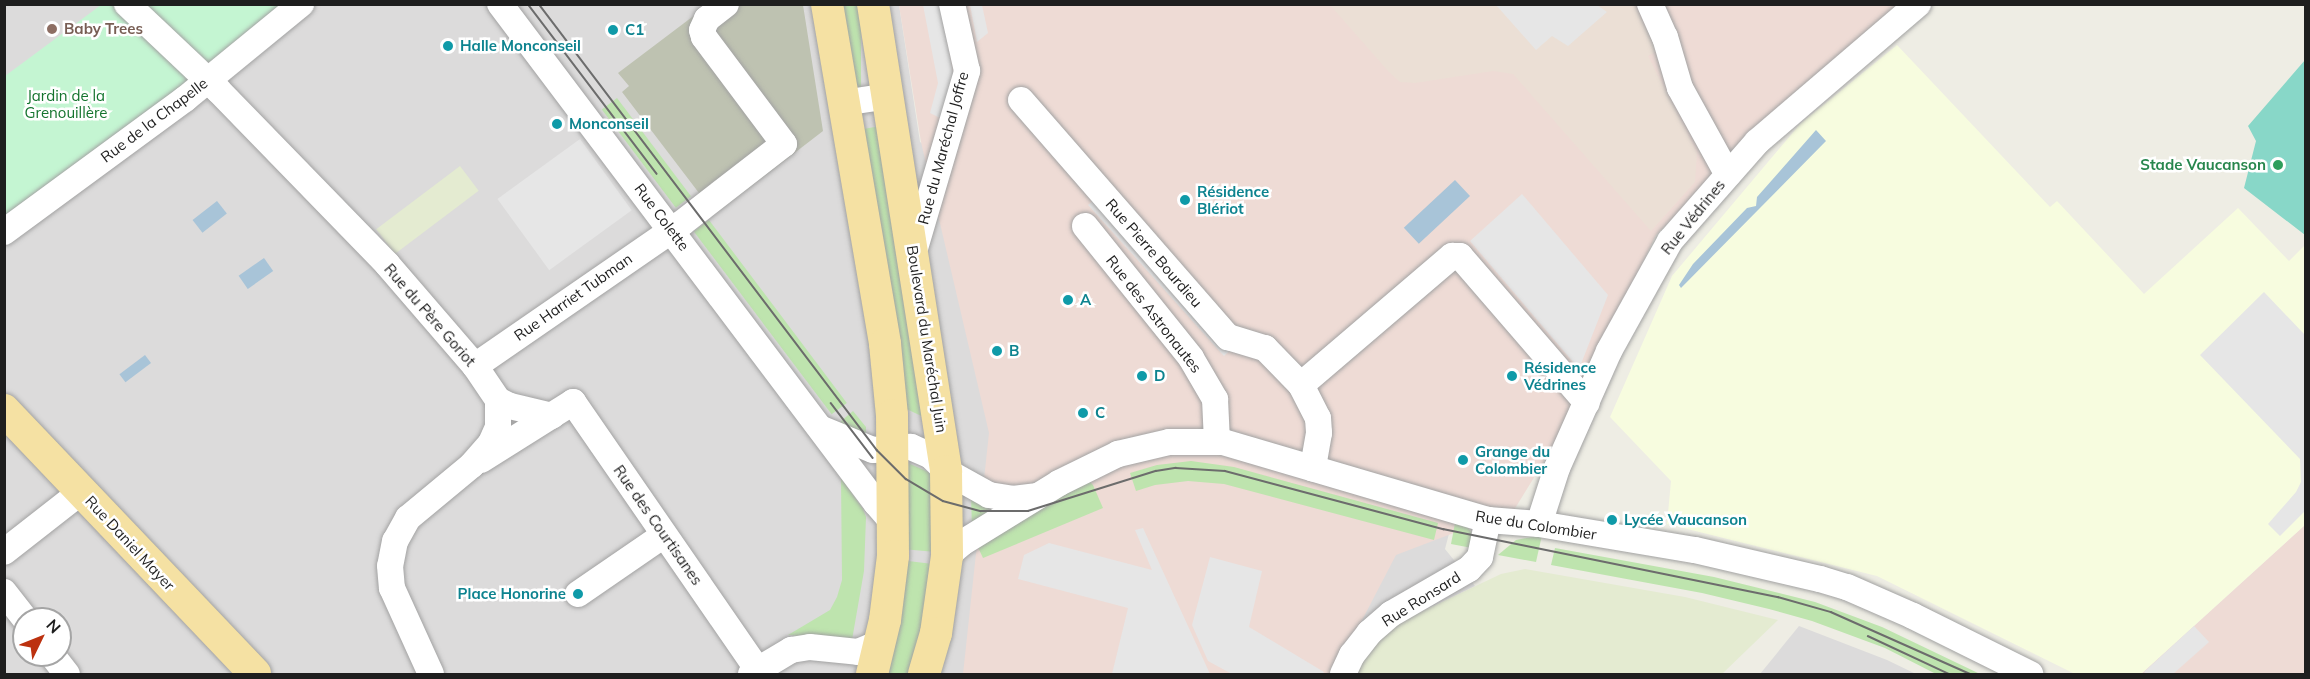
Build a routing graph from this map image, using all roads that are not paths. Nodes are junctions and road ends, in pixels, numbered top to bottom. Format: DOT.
graph roads {
  1 [pos="127,4"];
  2 [pos="301,4"];
  3 [pos="500,4"];
  4 [pos="726,4"];
  5 [pos="826,4"];
  6 [pos="873,4"];
  7 [pos="952,4"];
  8 [pos="1650,4"];
  9 [pos="1918,4"];
  10 [pos="208,81"];
  11 [pos="889,96"];
  12 [pos="1021,100"];
  13 [pos="843,103"];
  14 [pos="1728,175"];
  15 [pos="1085,226"];
  16 [pos="672,230"];
  17 [pos="4,232"];
  18 [pos="914,255"];
  19 [pos="475,366"];
  20 [pos="1301,384"];
  21 [pos="498,400"];
  22 [pos="1587,403"];
  23 [pos="4,410"];
  24 [pos="552,416"];
  25 [pos="822,429"];
  26 [pos="1217,442"];
  27 [pos="893,451"];
  28 [pos="472,465"];
  29 [pos="1313,468"];
  30 [pos="946,471"];
  31 [pos="82,491"];
  32 [pos="1040,495"];
  33 [pos="1488,520"];
  34 [pos="894,524"];
  35 [pos="1539,524"];
  36 [pos="664,535"];
  37 [pos="4,552"];
  38 [pos="947,556"];
  39 [pos="4,592"];
  40 [pos="578,594"];
  41 [pos="16,607"];
  42 [pos="881,642"];
  43 [pos="754,672"];
  44 [pos="255,675"];
  45 [pos="431,675"];
  46 [pos="872,675"];
  47 [pos="924,675"];
  48 [pos="1342,675"];
  49 [pos="2030,675"];
  1 -- 10 [label="street, Rue du Père Goriot"];
  2 -- 10 [label="street, Rue de la Chapelle"];
  3 -- 16 [label="street, Rue Colette"];
  4 -- 16 [label="street, Rue Harriet Tubman"];
  5 -- 13 [label="main road"];
  6 -- 11 [label="main road, Boulevard du Maréchal Juin"];
  7 -- 18 [label="street, Rue du Maréchal Joffre"];
  8 -- 14 [label="street"];
  9 -- 14 [label="street, Rue Védrines"];
  10 -- 17 [label="street, Rue de la Chapelle"];
  10 -- 19 [label="street, Rue du Père Goriot"];
  11 -- 13 [label="street"];
  11 -- 18 [label="main road, Boulevard du Maréchal Juin"];
  12 -- 20 [label="street, Rue Pierre Bourdieu"];
  13 -- 27 [label="main road"];
  14 -- 22 [label="street, Rue Védrines"];
  15 -- 26 [label="street, Rue des Astronautes"];
  16 -- 19 [label="street, Rue Harriet Tubman"];
  16 -- 25 [label="street, Rue Colette"];
  18 -- 30 [label="main road, Boulevard du Maréchal Juin"];
  19 -- 21 [label="street, Rue du Père Goriot"];
  20 -- 22 [label="street"];
  20 -- 29 [label="street, Rue Pierre Bourdieu"];
  21 -- 24 [label="street"];
  21 -- 28 [label="street"];
  22 -- 35 [label="street, Rue Védrines"];
  23 -- 31 [label="main road, Rue Daniel Mayer"];
  24 -- 28 [label="street, Rue des Courtisanes"];
  24 -- 36 [label="street, Rue des Courtisanes"];
  25 -- 27 [label="street"];
  25 -- 34 [label="street, Rue Colette"];
  26 -- 29 [label="street, Rue du Colombier"];
  26 -- 32 [label="street, Rue du Colombier"];
  27 -- 30 [label="street, Rue du Colombier"];
  27 -- 34 [label="main road"];
  28 -- 45 [label="street"];
  29 -- 33 [label="street, Rue du Colombier"];
  30 -- 32 [label="street, Rue du Colombier"];
  30 -- 38 [label="main road, Boulevard du Maréchal Juin"];
  31 -- 37 [label="street"];
  31 -- 44 [label="main road, Rue Daniel Mayer"];
  32 -- 38 [label="street, Rue du Colombier"];
  33 -- 35 [label="street, Rue du Colombier"];
  33 -- 48 [label="street, Rue Ronsard"];
  34 -- 42 [label="main road"];
  35 -- 49 [label="street, Rue du Colombier"];
  36 -- 40 [label="street"];
  36 -- 43 [label="street, Rue des Courtisanes"];
  38 -- 47 [label="main road, Boulevard du Maréchal Juin"];
  39 -- 41 [label="street"];
  42 -- 43 [label="street"];
  42 -- 46 [label="main road"];
}
